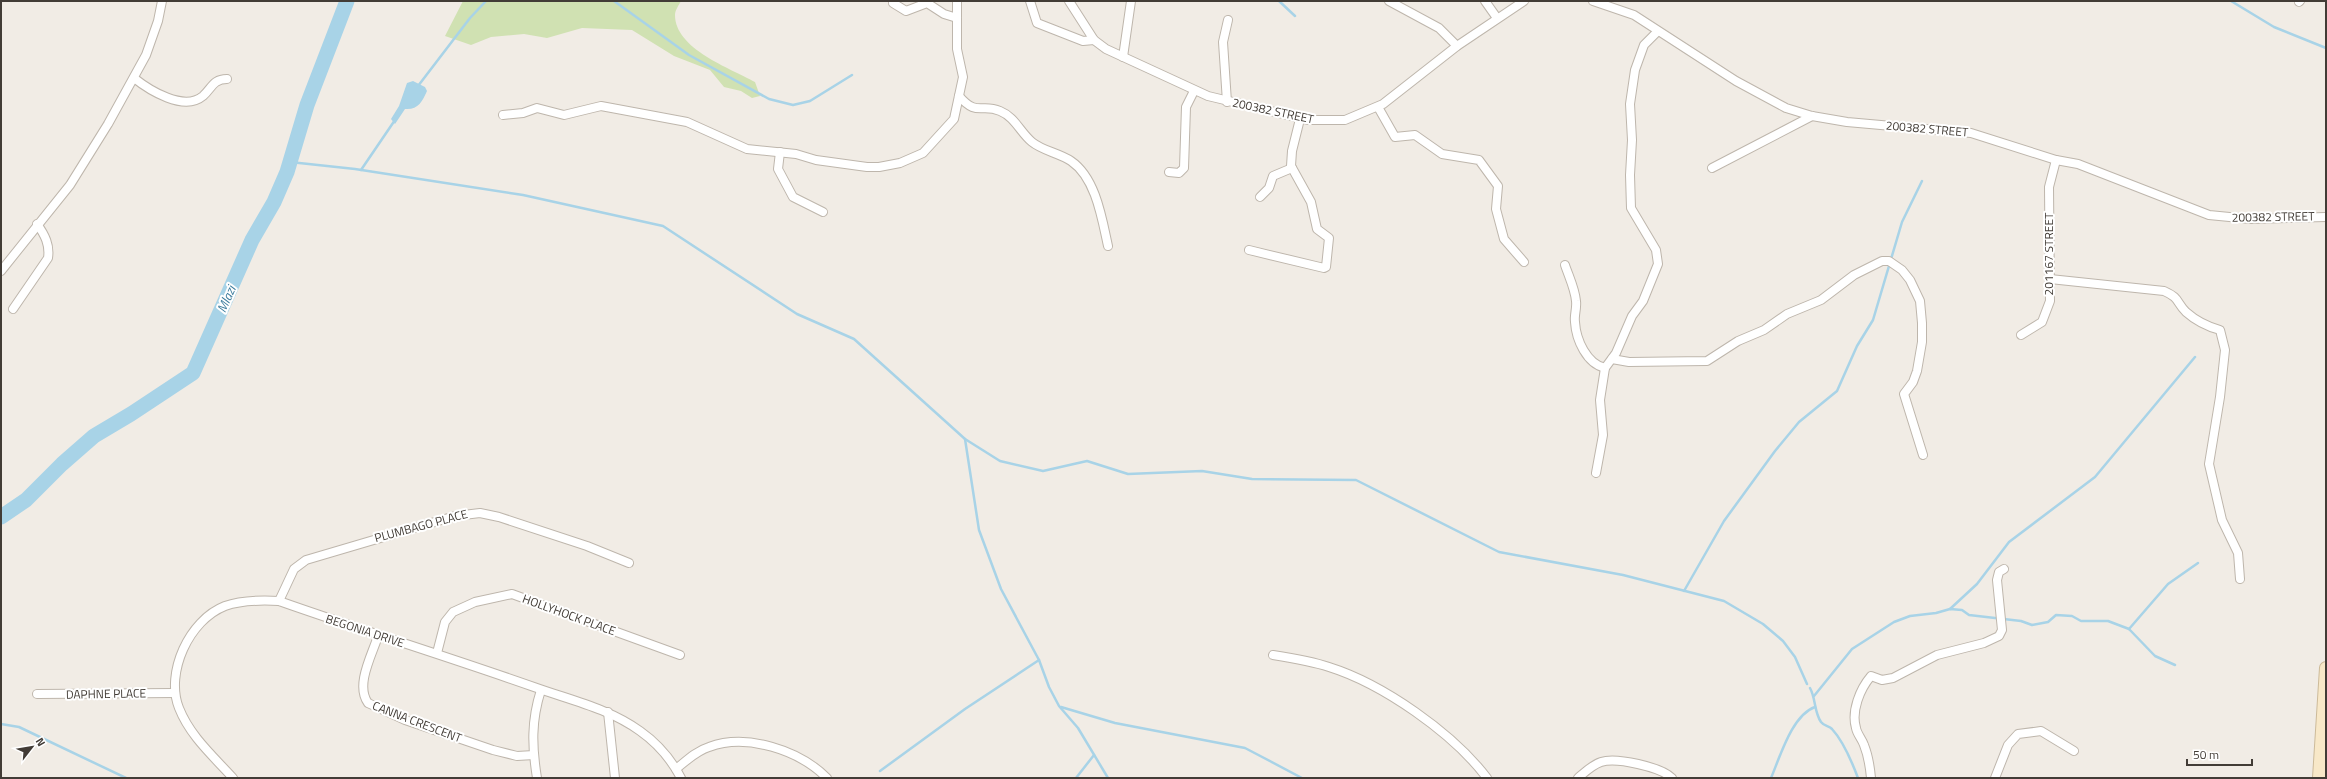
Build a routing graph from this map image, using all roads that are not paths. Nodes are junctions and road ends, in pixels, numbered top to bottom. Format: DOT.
graph roads {
  1 [pos="162,1"];
  2 [pos="957,1"];
  3 [pos="1030,1"];
  4 [pos="1069,1"];
  5 [pos="1131,1"];
  6 [pos="1389,1"];
  7 [pos="1485,1"];
  8 [pos="1524,1"];
  9 [pos="1593,1"];
  10 [pos="892,3"];
  11 [pos="957,18"];
  12 [pos="1497,18"];
  13 [pos="1228,20"];
  14 [pos="1657,32"];
  15 [pos="1094,40"];
  16 [pos="1457,46"];
  17 [pos="1123,57"];
  18 [pos="134,78"];
  19 [pos="227,79"];
  20 [pos="1194,90"];
  21 [pos="959,96"];
  22 [pos="1227,102"];
  23 [pos="1378,107"];
  24 [pos="503,115"];
  25 [pos="1812,116"];
  26 [pos="1300,119"];
  27 [pos="780,152"];
  28 [pos="2056,160"];
  29 [pos="1292,168"];
  30 [pos="1712,168"];
  31 [pos="1169,172"];
  32 [pos="1260,197"];
  33 [pos="823,212"];
  34 [pos="2326,217"];
  35 [pos="37,224"];
  36 [pos="1108,246"];
  37 [pos="1249,250"];
  38 [pos="1524,262"];
  39 [pos="1566,265"];
  40 [pos="1,271"];
  41 [pos="2050,279"];
  42 [pos="13,309"];
  43 [pos="2020,335"];
  44 [pos="1612,359"];
  45 [pos="1605,368"];
  46 [pos="1923,455"];
  47 [pos="1596,473"];
  48 [pos="630,563"];
  49 [pos="2004,569"];
  50 [pos="2240,579"];
  51 [pos="279,601"];
  52 [pos="378,636"];
  53 [pos="437,653"];
  54 [pos="680,655"];
  55 [pos="1272,655"];
  56 [pos="2326,668"];
  57 [pos="541,690"];
  58 [pos="2325,690"];
  59 [pos="175,693"];
  60 [pos="37,694"];
  61 [pos="608,712"];
  62 [pos="2074,751"];
  63 [pos="534,755"];
  64 [pos="676,769"];
  65 [pos="233,778"];
  66 [pos="537,778"];
  67 [pos="615,778"];
  68 [pos="681,778"];
  69 [pos="827,778"];
  70 [pos="1487,778"];
  71 [pos="1578,778"];
  72 [pos="1672,778"];
  73 [pos="1871,778"];
  74 [pos="1995,778"];
  75 [pos="2319,778"];
  1 -- 18 [label="street"];
  2 -- 11 [label="street"];
  3 -- 15 [label="street"];
  4 -- 15 [label="street, 200382 STREET"];
  5 -- 17 [label="street"];
  6 -- 16 [label="street"];
  7 -- 12 [label="street"];
  8 -- 12 [label="street, 200382 STREET"];
  9 -- 14 [label="street, 200382 STREET"];
  10 -- 11 [label="street"];
  11 -- 21 [label="street"];
  12 -- 16 [label="street, 200382 STREET"];
  13 -- 22 [label="street"];
  14 -- 25 [label="street, 200382 STREET"];
  14 -- 44 [label="street"];
  15 -- 17 [label="street, 200382 STREET"];
  16 -- 23 [label="street, 200382 STREET"];
  17 -- 20 [label="street, 200382 STREET"];
  18 -- 19 [label="street"];
  18 -- 35 [label="street"];
  20 -- 22 [label="street, 200382 STREET"];
  20 -- 31 [label="street"];
  21 -- 27 [label="street"];
  21 -- 36 [label="street"];
  22 -- 26 [label="street, 200382 STREET"];
  23 -- 26 [label="street, 200382 STREET"];
  23 -- 38 [label="street"];
  24 -- 27 [label="street"];
  25 -- 28 [label="street, 200382 STREET"];
  25 -- 30 [label="street"];
  26 -- 29 [label="street"];
  27 -- 33 [label="street"];
  28 -- 34 [label="street, 200382 STREET"];
  28 -- 41 [label="street, 201167 STREET"];
  29 -- 32 [label="street"];
  29 -- 37 [label="street"];
  35 -- 40 [label="street"];
  35 -- 42 [label="street"];
  39 -- 45 [label="street"];
  41 -- 43 [label="street, 201167 STREET"];
  41 -- 50 [label="street"];
  44 -- 45 [label="street"];
  44 -- 46 [label="street"];
  45 -- 47 [label="street"];
  48 -- 51 [label="street, PLUMBAGO PLACE"];
  49 -- 73 [label="street"];
  51 -- 52 [label="street, BEGONIA DRIVE"];
  51 -- 59 [label="street, BEGONIA DRIVE"];
  52 -- 53 [label="street, BEGONIA DRIVE"];
  52 -- 63 [label="street, CANNA CRESCENT"];
  53 -- 54 [label="street, HOLLYHOCK PLACE"];
  53 -- 57 [label="street, BEGONIA DRIVE"];
  55 -- 70 [label="street"];
  56 -- 58 [label="street"];
  57 -- 61 [label="street, BEGONIA DRIVE"];
  57 -- 63 [label="street"];
  58 -- 75 [label="street"];
  59 -- 60 [label="street, DAPHNE PLACE"];
  59 -- 65 [label="street, BEGONIA DRIVE"];
  61 -- 64 [label="street, BEGONIA DRIVE"];
  61 -- 67 [label="street"];
  62 -- 74 [label="street"];
  63 -- 66 [label="street"];
  64 -- 68 [label="street, BEGONIA DRIVE"];
  64 -- 69 [label="street"];
  71 -- 72 [label="street"];
}
